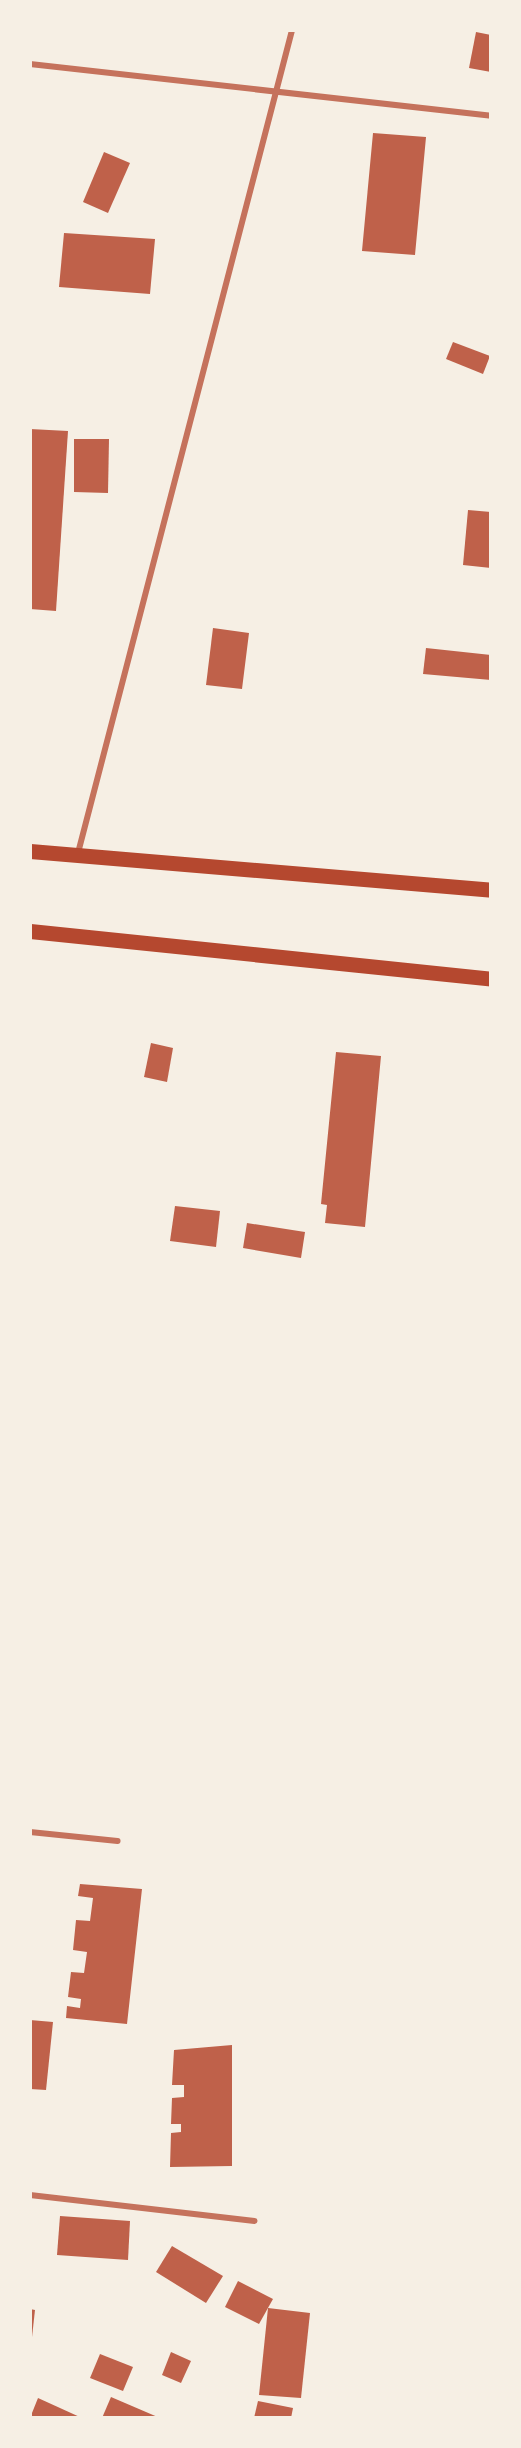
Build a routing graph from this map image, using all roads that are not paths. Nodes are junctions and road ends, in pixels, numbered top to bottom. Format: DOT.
graph roads {
  1 [pos="292,30"];
  2 [pos="30,64"];
  3 [pos="276,94"];
  4 [pos="491,116"];
  5 [pos="30,851"];
  6 [pos="77,857"];
  7 [pos="491,890"];
  8 [pos="30,931"];
  9 [pos="491,979"];
  10 [pos="30,1832"];
  11 [pos="118,1840"];
  12 [pos="30,2195"];
  13 [pos="254,2221"];
  1 -- 3 [label="street"];
  2 -- 3 [label="street"];
  3 -- 4 [label="street"];
  3 -- 6 [label="street"];
  5 -- 6 [label="main road"];
  6 -- 7 [label="main road"];
  8 -- 9 [label="main road"];
  10 -- 11 [label="street"];
  12 -- 13 [label="street"];
}
